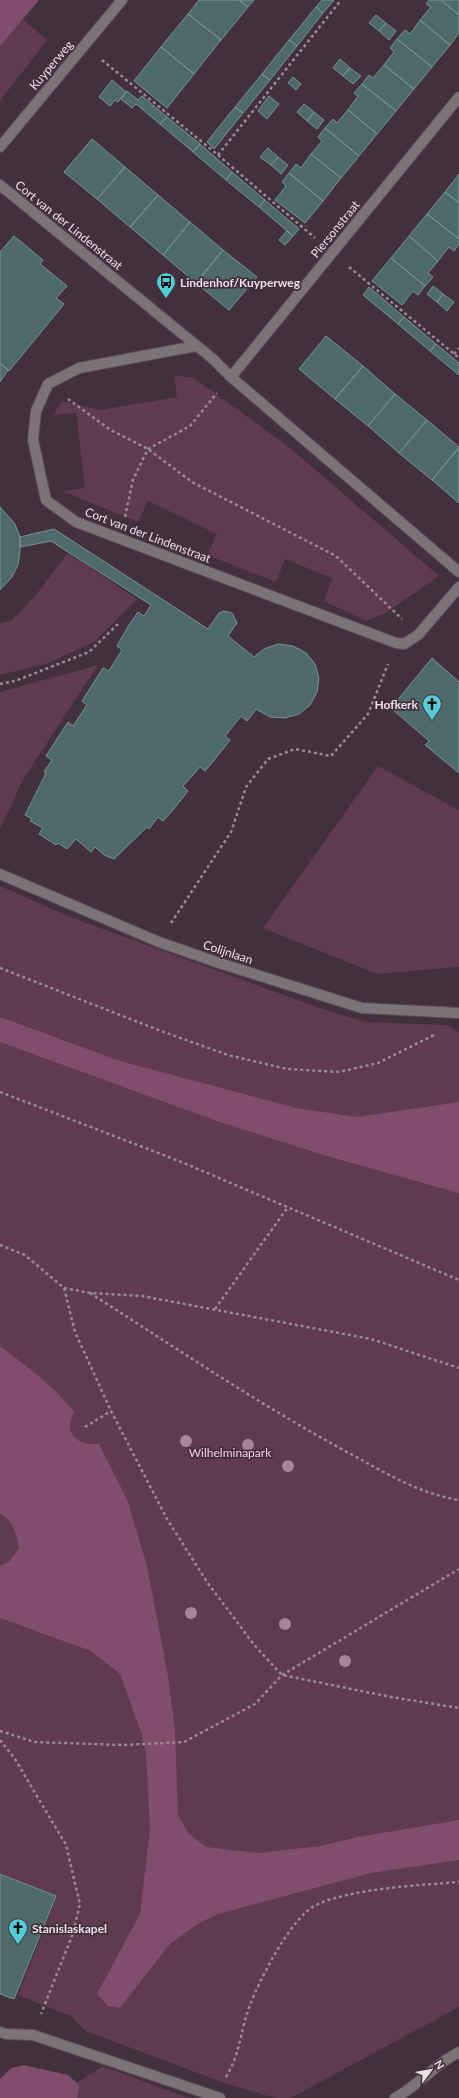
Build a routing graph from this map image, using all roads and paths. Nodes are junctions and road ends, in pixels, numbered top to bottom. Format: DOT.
graph roads {
  1 [pos="122,0"];
  2 [pos="341,0"];
  3 [pos="85,46"];
  4 [pos="459,97"];
  5 [pos="0,147"];
  6 [pos="218,155"];
  7 [pos="0,185"];
  8 [pos="332,253"];
  9 [pos="196,346"];
  10 [pos="459,348"];
  11 [pos="454,354"];
  12 [pos="459,358"];
  13 [pos="231,376"];
  14 [pos="48,384"];
  15 [pos="148,449"];
  16 [pos="120,539"];
  17 [pos="459,572"];
  18 [pos="459,587"];
  19 [pos="118,624"];
  20 [pos="418,635"];
  21 [pos="396,643"];
  22 [pos="0,684"];
  23 [pos="0,874"];
  24 [pos="159,942"];
  25 [pos="0,968"];
  26 [pos="459,1013"];
  27 [pos="441,1034"];
  28 [pos="0,1092"];
  29 [pos="288,1207"];
  30 [pos="0,1245"];
  31 [pos="459,1280"];
  32 [pos="64,1288"];
  33 [pos="90,1293"];
  34 [pos="216,1309"];
  35 [pos="459,1368"];
  36 [pos="111,1411"];
  37 [pos="85,1426"];
  38 [pos="459,1500"];
  39 [pos="459,1569"];
  40 [pos="282,1675"];
  41 [pos="459,1708"];
  42 [pos="0,1731"];
  43 [pos="0,1740"];
  44 [pos="459,1882"];
  45 [pos="0,2032"];
  46 [pos="33,2035"];
  47 [pos="459,2052"];
  48 [pos="216,2097"];
  49 [pos="395,2098"];
  1 -- 3 [label="street, Kuyperweg"];
  2 -- 6 [label="path"];
  3 -- 5 [label="street, Kuyperweg"];
  3 -- 6 [label="path"];
  4 -- 8 [label="street, Piersonstraat"];
  6 -- 8 [label="path"];
  7 -- 9 [label="street, Cort van der Lindenstraat"];
  8 -- 11 [label="path"];
  8 -- 13 [label="street, Piersonstraat"];
  9 -- 13 [label="street, Cort van der Lindenstraat"];
  9 -- 14 [label="street"];
  10 -- 11 [label="path"];
  11 -- 12 [label="path"];
  13 -- 15 [label="path"];
  13 -- 17 [label="street, Cort van der Lindenstraat"];
  14 -- 15 [label="path"];
  14 -- 16 [label="street, Cort van der Lindenstraat"];
  15 -- 16 [label="path"];
  15 -- 20 [label="path"];
  16 -- 21 [label="street, Cort van der Lindenstraat"];
  18 -- 20 [label="street"];
  19 -- 22 [label="path"];
  20 -- 21 [label="street"];
  21 -- 24 [label="path"];
  23 -- 24 [label="street, Colijnlaan"];
  24 -- 26 [label="street, Colijnlaan"];
  25 -- 27 [label="path"];
  28 -- 29 [label="path"];
  29 -- 31 [label="path"];
  29 -- 34 [label="path"];
  30 -- 32 [label="path"];
  32 -- 33 [label="path"];
  32 -- 36 [label="path"];
  33 -- 34 [label="path"];
  33 -- 38 [label="path"];
  34 -- 35 [label="path"];
  36 -- 37 [label="path"];
  36 -- 40 [label="path"];
  39 -- 40 [label="path"];
  40 -- 41 [label="path"];
  40 -- 42 [label="path"];
  43 -- 46 [label="path"];
  44 -- 48 [label="path"];
  45 -- 46 [label="street"];
  46 -- 48 [label="street"];
  47 -- 49 [label="street"];
}
